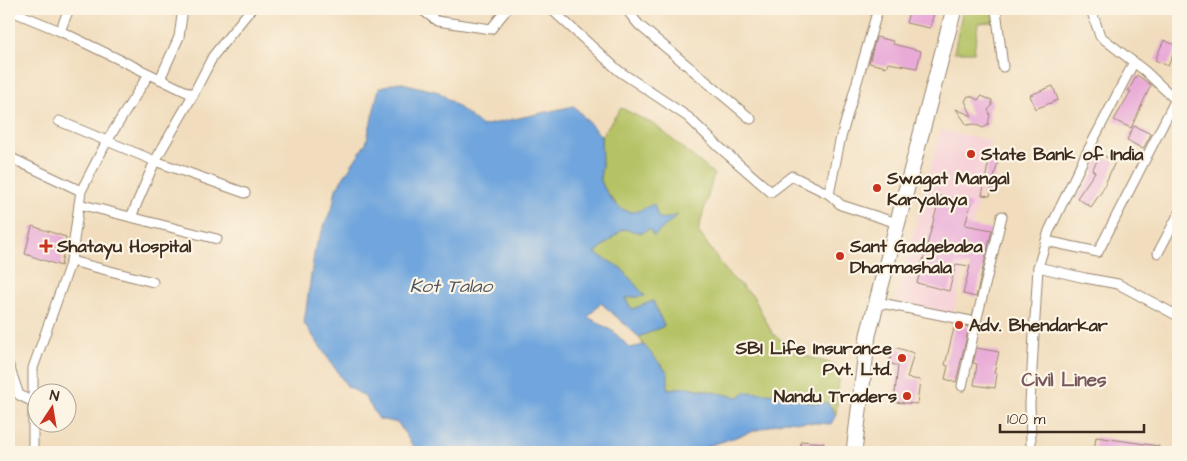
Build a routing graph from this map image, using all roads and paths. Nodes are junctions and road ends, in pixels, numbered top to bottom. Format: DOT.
graph roads {
  1 [pos="69,9"];
  2 [pos="183,9"];
  3 [pos="251,9"];
  4 [pos="421,9"];
  5 [pos="507,9"];
  6 [pos="551,9"];
  7 [pos="626,9"];
  8 [pos="878,9"];
  9 [pos="954,9"];
  10 [pos="996,9"];
  11 [pos="1091,9"];
  12 [pos="9,10"];
  13 [pos="60,31"];
  14 [pos="1134,62"];
  15 [pos="1003,67"];
  16 [pos="149,74"];
  17 [pos="160,79"];
  18 [pos="193,95"];
  19 [pos="1177,101"];
  20 [pos="751,119"];
  21 [pos="58,121"];
  22 [pos="108,141"];
  23 [pos="9,157"];
  24 [pos="155,160"];
  25 [pos="81,191"];
  26 [pos="245,193"];
  27 [pos="829,194"];
  28 [pos="79,204"];
  29 [pos="1178,215"];
  30 [pos="1002,216"];
  31 [pos="130,217"];
  32 [pos="897,223"];
  33 [pos="217,239"];
  34 [pos="1046,241"];
  35 [pos="1158,253"];
  36 [pos="71,261"];
  37 [pos="1038,267"];
  38 [pos="153,282"];
  39 [pos="876,302"];
  40 [pos="1178,316"];
  41 [pos="976,322"];
  42 [pos="9,366"];
  43 [pos="33,384"];
  44 [pos="962,386"];
  45 [pos="28,400"];
  46 [pos="33,434"];
  47 [pos="33,452"];
  48 [pos="854,452"];
  49 [pos="1032,452"];
  1 -- 13 [label="street"];
  2 -- 17 [label="street"];
  3 -- 18 [label="street"];
  4 -- 5 [label="street"];
  6 -- 27 [label="street"];
  7 -- 20 [label="street"];
  8 -- 27 [label="street"];
  9 -- 32 [label="highway"];
  10 -- 15 [label="street"];
  11 -- 14 [label="street"];
  12 -- 13 [label="street"];
  13 -- 16 [label="street"];
  14 -- 19 [label="street"];
  14 -- 34 [label="street"];
  16 -- 17 [label="street"];
  16 -- 22 [label="street"];
  17 -- 18 [label="street"];
  18 -- 24 [label="street"];
  19 -- 34 [label="street"];
  21 -- 22 [label="street"];
  22 -- 24 [label="street"];
  22 -- 25 [label="street"];
  23 -- 25 [label="street"];
  24 -- 26 [label="street"];
  24 -- 31 [label="street"];
  25 -- 28 [label="street"];
  27 -- 32 [label="street"];
  28 -- 31 [label="street"];
  28 -- 36 [label="street"];
  29 -- 35 [label="street"];
  30 -- 41 [label="street"];
  31 -- 33 [label="street"];
  32 -- 39 [label="highway"];
  34 -- 37 [label="street"];
  36 -- 38 [label="street"];
  36 -- 43 [label="street"];
  37 -- 40 [label="street"];
  37 -- 49 [label="street"];
  39 -- 41 [label="street"];
  39 -- 48 [label="highway"];
  41 -- 44 [label="street"];
  42 -- 45 [label="street"];
  46 -- 47 [label="street"];
}
